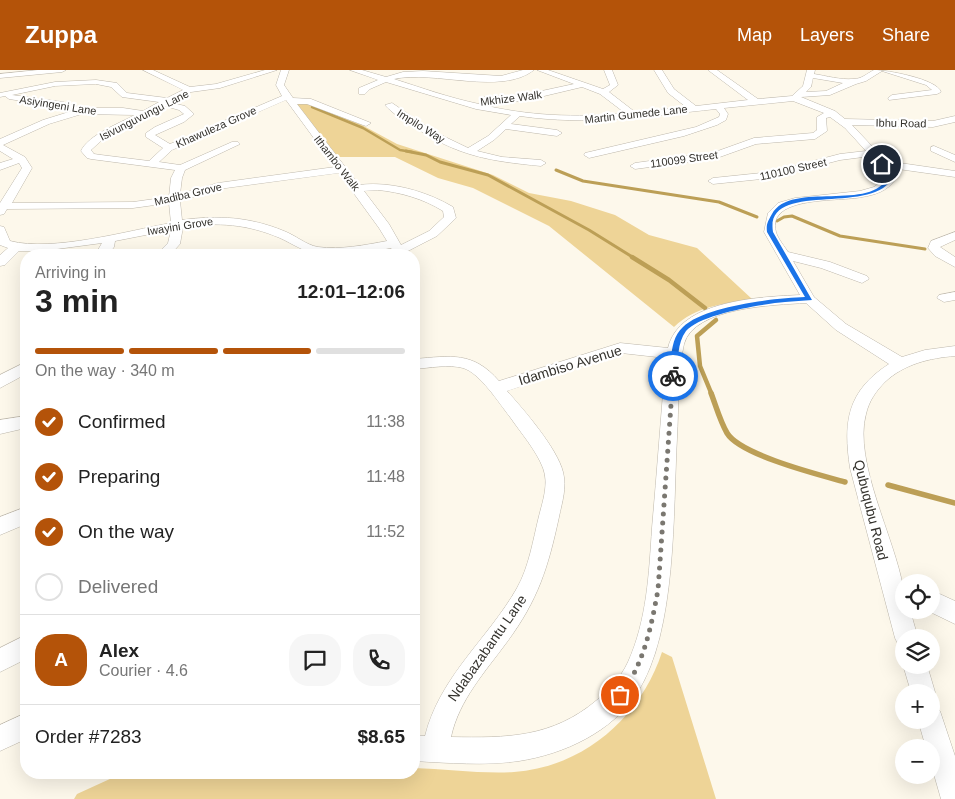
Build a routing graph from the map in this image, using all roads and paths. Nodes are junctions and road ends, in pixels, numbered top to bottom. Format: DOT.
graph roads {
  1 [pos="62,70"];
  2 [pos="147,70"];
  3 [pos="272,70"];
  4 [pos="284,70"];
  5 [pos="530,70"];
  6 [pos="541,70"];
  7 [pos="608,70"];
  8 [pos="658,70"];
  9 [pos="712,70"];
  10 [pos="879,70"];
  11 [pos="885,70"];
  12 [pos="43,71"];
  13 [pos="362,71"];
  14 [pos="555,72"];
  15 [pos="810,72"];
  16 [pos="0,76"];
  17 [pos="387,80"];
  18 [pos="854,82"];
  19 [pos="582,86"];
  20 [pos="189,90"];
  21 [pos="362,92"];
  22 [pos="603,92"];
  23 [pos="1,94"];
  24 [pos="797,97"];
  25 [pos="892,98"];
  26 [pos="288,99"];
  27 [pos="166,102"];
  28 [pos="756,102"];
  29 [pos="470,104"];
  30 [pos="389,105"];
  31 [pos="718,106"];
  32 [pos="693,108"];
  33 [pos="82,110"];
  34 [pos="518,113"];
  35 [pos="832,113"];
  36 [pos="145,114"];
  37 [pos="633,114"];
  38 [pos="955,119"];
  39 [pos="846,122"];
  40 [pos="366,123"];
  41 [pos="504,126"];
  42 [pos="557,134"];
  43 [pos="235,144"];
  44 [pos="0,145"];
  45 [pos="168,148"];
  46 [pos="934,148"];
  47 [pos="468,152"];
  48 [pos="873,153"];
  49 [pos="589,155"];
  50 [pos="21,159"];
  51 [pos="955,159"];
  52 [pos="541,163"];
  53 [pos="151,164"];
  54 [pos="882,164"];
  55 [pos="635,166"];
  56 [pos="0,167"];
  57 [pos="181,168"];
  58 [pos="342,169"];
  59 [pos="955,174"];
  60 [pos="713,181"];
  61 [pos="357,189"];
  62 [pos="175,199"];
  63 [pos="2,209"];
  64 [pos="176,225"];
  65 [pos="0,230"];
  66 [pos="955,236"];
  67 [pos="110,238"];
  68 [pos="15,248"];
  69 [pos="106,249"];
  70 [pos="169,249"];
  71 [pos="308,249"];
  72 [pos="359,249"];
  73 [pos="399,249"];
  74 [pos="783,256"];
  75 [pos="0,262"];
  76 [pos="955,263"];
  77 [pos="862,279"];
  78 [pos="809,299"];
  79 [pos="955,352"];
  80 [pos="674,354"];
  81 [pos="420,364"];
  82 [pos="901,364"];
  83 [pos="20,371"];
  84 [pos="0,382"];
  85 [pos="497,388"];
  86 [pos="20,423"];
  87 [pos="0,427"];
  88 [pos="20,518"];
  89 [pos="0,526"];
  90 [pos="895,577"];
  91 [pos="940,606"];
  92 [pos="955,613"];
  93 [pos="20,650"];
  94 [pos="0,660"];
  95 [pos="20,729"];
  96 [pos="934,729"];
  97 [pos="0,738"];
  98 [pos="420,748"];
  99 [pos="435,749"];
  100 [pos="955,799"];
  1 -- 12 [label="street"];
  2 -- 20 [label="street"];
  3 -- 20 [label="street, Isivunguvungu Lane"];
  4 -- 26 [label="street"];
  5 -- 17 [label="street"];
  6 -- 14 [label="street"];
  7 -- 22 [label="street"];
  8 -- 32 [label="street"];
  9 -- 28 [label="street"];
  10 -- 18 [label="street, Martin Gumede Lane"];
  11 -- 25 [label="street"];
  12 -- 16 [label="street"];
  13 -- 17 [label="street, Martin Gumede Lane"];
  14 -- 19 [label="street"];
  15 -- 18 [label="street"];
  15 -- 24 [label="street"];
  17 -- 21 [label="street"];
  17 -- 29 [label="street, Martin Gumede Lane"];
  18 -- 24 [label="street, Martin Gumede Lane"];
  19 -- 22 [label="street"];
  19 -- 29 [label="street, Mkhize Walk"];
  20 -- 27 [label="street, Isivunguvungu Lane"];
  22 -- 37 [label="street"];
  23 -- 27 [label="street"];
  23 -- 33 [label="street, Asiyingeni Lane"];
  24 -- 28 [label="street, Martin Gumede Lane"];
  24 -- 35 [label="street"];
  26 -- 40 [label="street"];
  26 -- 45 [label="street, Khawuleza Grove"];
  26 -- 58 [label="street, Ithambo Walk"];
  27 -- 36 [label="street, Isivunguvungu Lane"];
  27 -- 45 [label="street"];
  28 -- 31 [label="street, Martin Gumede Lane"];
  29 -- 34 [label="street, Martin Gumede Lane"];
  30 -- 47 [label="street, Impilo Way"];
  31 -- 32 [label="street, Martin Gumede Lane"];
  31 -- 49 [label="street"];
  32 -- 37 [label="street, Martin Gumede Lane"];
  33 -- 36 [label="street, Asiyingeni Lane"];
  33 -- 44 [label="street"];
  34 -- 37 [label="street, Martin Gumede Lane"];
  34 -- 41 [label="street"];
  35 -- 39 [label="street"];
  35 -- 55 [label="street, 110099 Street"];
  36 -- 53 [label="street, Isivunguvungu Lane"];
  38 -- 39 [label="street, Ibhu Road"];
  39 -- 48 [label="street"];
  41 -- 42 [label="street"];
  41 -- 47 [label="street"];
  43 -- 57 [label="street"];
  44 -- 50 [label="street"];
  45 -- 53 [label="street, Khawuleza Grove"];
  46 -- 51 [label="street"];
  47 -- 52 [label="street, Impilo Way"];
  48 -- 54 [label="street"];
  48 -- 60 [label="street, 110100 Street"];
  50 -- 56 [label="street"];
  50 -- 63 [label="street"];
  53 -- 57 [label="street, Isivunguvungu Lane"];
  54 -- 59 [label="street"];
  54 -- 74 [label="street"];
  57 -- 62 [label="street"];
  58 -- 61 [label="street, Ithambo Walk"];
  58 -- 62 [label="street, Madiba Grove"];
  61 -- 73 [label="street, Ithambo Walk"];
  61 -- 73 [label="street, Iwayini Grove"];
  62 -- 63 [label="street, Madiba Grove"];
  62 -- 64 [label="street"];
  64 -- 67 [label="street, Iwayini Grove"];
  64 -- 70 [label="street"];
  64 -- 71 [label="street, Iwayini Grove"];
  65 -- 68 [label="street"];
  66 -- 76 [label="street"];
  67 -- 68 [label="street, Iwayini Grove"];
  67 -- 69 [label="street"];
  68 -- 75 [label="street"];
  72 -- 73 [label="street, Iwayini Grove"];
  74 -- 77 [label="street"];
  74 -- 78 [label="street"];
  78 -- 80 [label="street"];
  78 -- 82 [label="street"];
  79 -- 82 [label="street, Qubuqubu Road"];
  80 -- 85 [label="street, Idambiso Avenue"];
  80 -- 99 [label="street"];
  81 -- 85 [label="street, Ndabazabantu Lane"];
  82 -- 90 [label="street, Qubuqubu Road"];
  83 -- 84 [label="street"];
  85 -- 99 [label="street, Ndabazabantu Lane"];
  86 -- 87 [label="street"];
  88 -- 89 [label="street"];
  91 -- 92 [label="street"];
  93 -- 94 [label="street"];
  95 -- 97 [label="street"];
  96 -- 100 [label="street"];
  98 -- 99 [label="street"];
}
